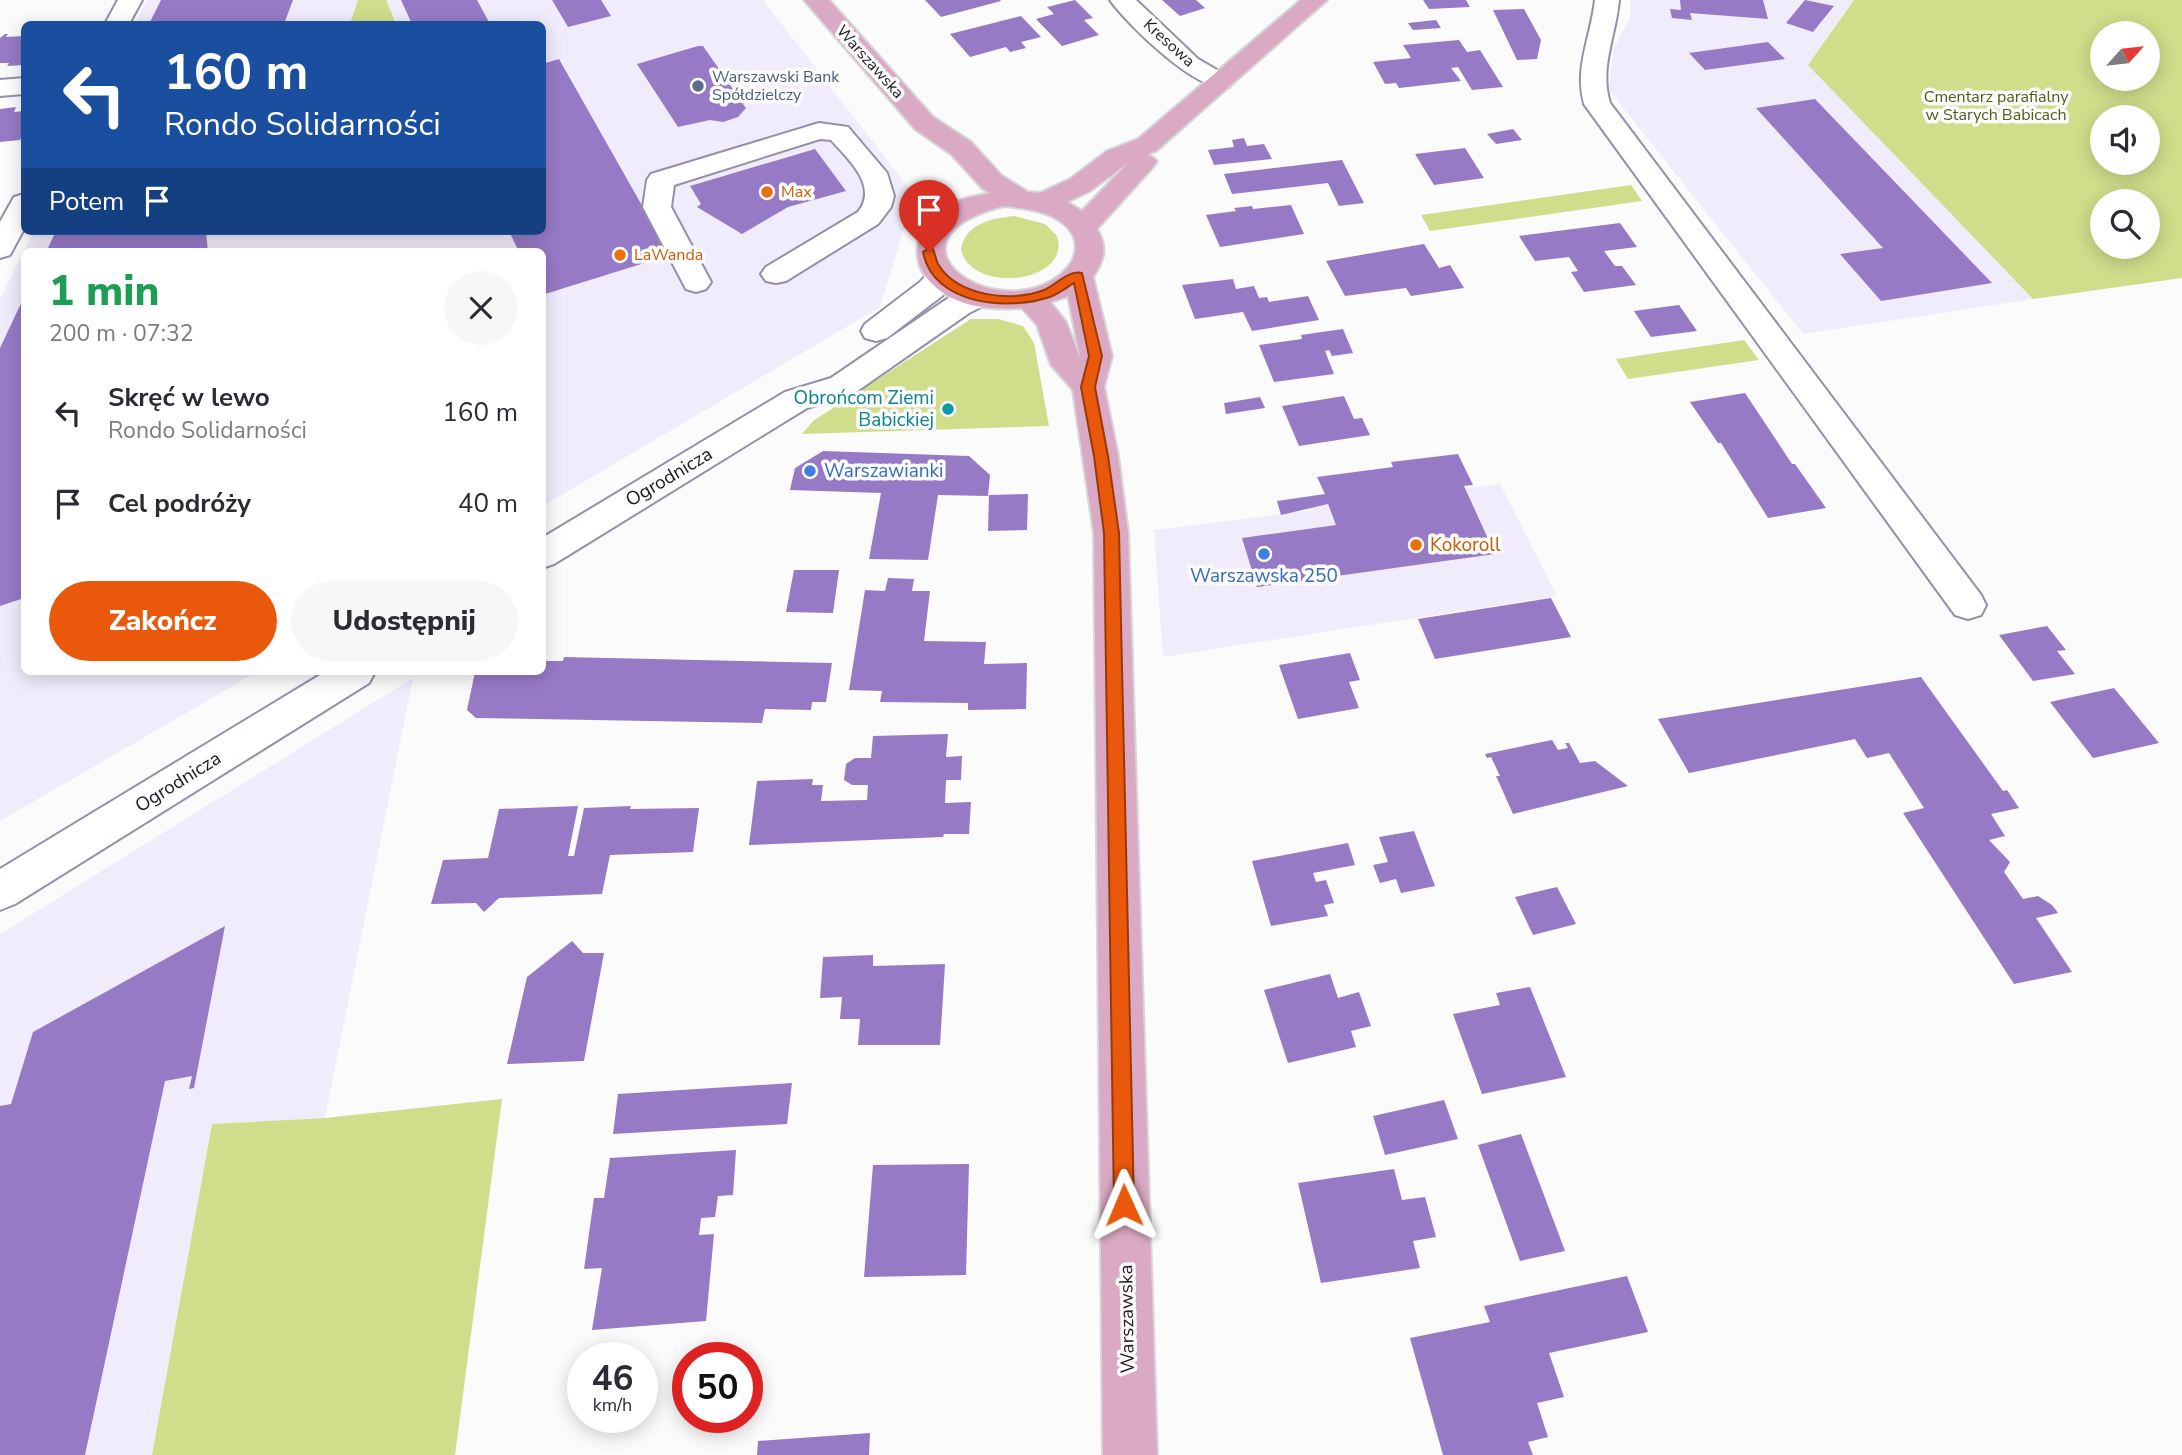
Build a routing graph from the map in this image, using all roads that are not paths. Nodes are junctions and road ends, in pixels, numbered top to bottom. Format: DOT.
graph roads {
  1 [pos="130,0"];
  2 [pos="816,0"];
  3 [pos="1122,0"];
  4 [pos="1315,0"];
  5 [pos="1607,0"];
  6 [pos="119,21"];
  7 [pos="1220,82"];
  8 [pos="21,86"];
  9 [pos="0,88"];
  10 [pos="924,123"];
  11 [pos="1147,145"];
  12 [pos="955,187"];
  13 [pos="1032,200"];
  14 [pos="21,208"];
  15 [pos="1085,226"];
  16 [pos="0,249"];
  17 [pos="776,274"];
  18 [pos="1078,275"];
  19 [pos="940,276"];
  20 [pos="696,282"];
  21 [pos="978,296"];
  22 [pos="1030,298"];
  23 [pos="1088,387"];
  24 [pos="796,400"];
  25 [pos="546,553"];
  26 [pos="1968,605"];
  27 [pos="351,675"];
  28 [pos="0,891"];
  29 [pos="1130,1455"];
  1 -- 6 [label="street"];
  2 -- 10 [label="main road, Warszawska"];
  3 -- 7 [label="street, Kresowa"];
  4 -- 7 [label="main road"];
  5 -- 26 [label="street"];
  7 -- 11 [label="main road"];
  8 -- 9 [label="street"];
  10 -- 12 [label="main road, Warszawska"];
  10 -- 13 [label="main road, Warszawska"];
  11 -- 13 [label="main road"];
  11 -- 15 [label="main road"];
  12 -- 13 [label="main road"];
  12 -- 19 [label="main road"];
  13 -- 15 [label="main road"];
  14 -- 16 [label="street"];
  15 -- 18 [label="main road"];
  17 -- 20 [label="street"];
  18 -- 22 [label="main road"];
  18 -- 23 [label="main road, Warszawska"];
  19 -- 21 [label="main road"];
  19 -- 24 [label="street, Ogrodnicza"];
  21 -- 22 [label="main road"];
  21 -- 24 [label="street, Ogrodnicza"];
  22 -- 23 [label="main road"];
  23 -- 29 [label="main road, Warszawska"];
  24 -- 25 [label="street, Ogrodnicza"];
  27 -- 28 [label="street, Ogrodnicza"];
}
